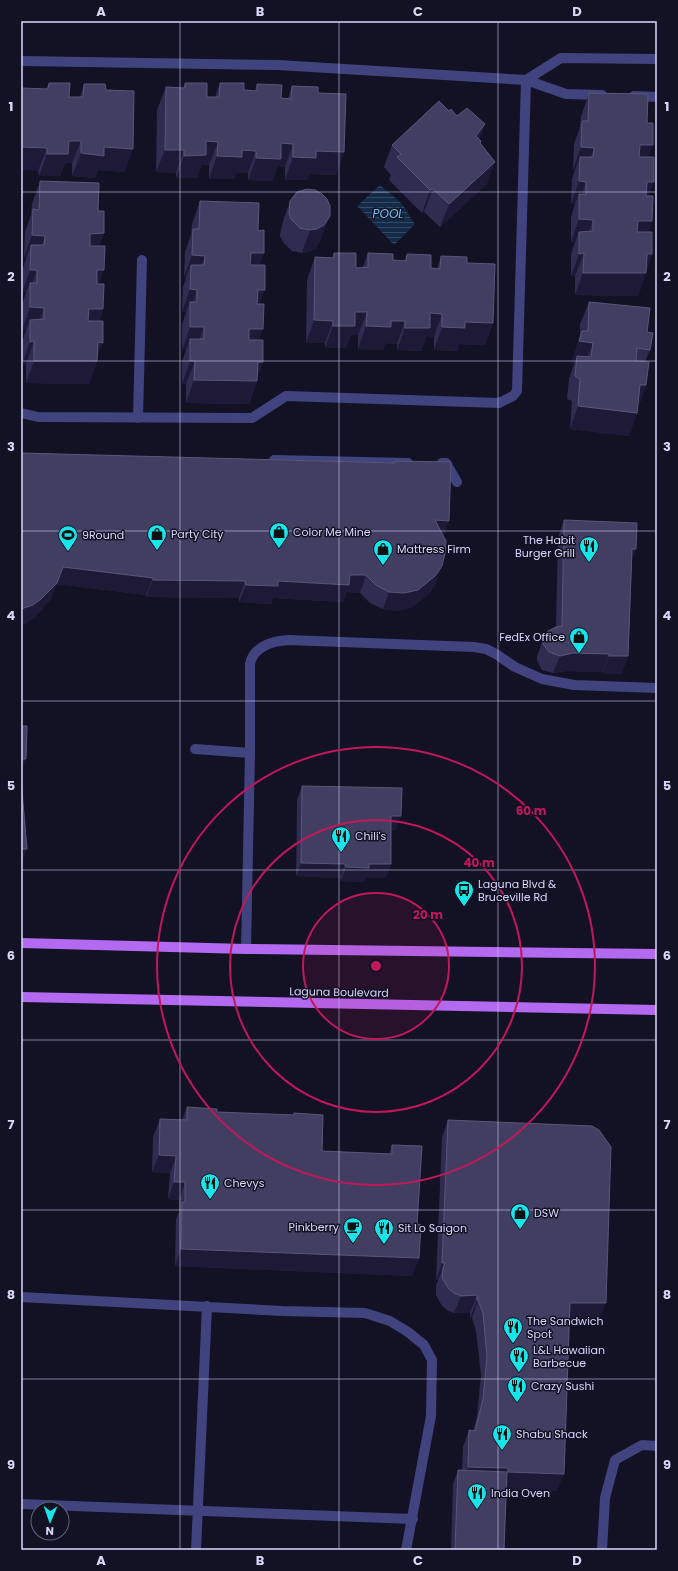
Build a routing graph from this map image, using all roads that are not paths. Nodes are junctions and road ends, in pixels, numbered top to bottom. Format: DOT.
graph roads {
  1 [pos="657,59"];
  2 [pos="21,61"];
  3 [pos="526,80"];
  4 [pos="612,96"];
  5 [pos="627,96"];
  6 [pos="657,97"];
  7 [pos="142,260"];
  8 [pos="21,413"];
  9 [pos="138,418"];
  10 [pos="265,460"];
  11 [pos="414,463"];
  12 [pos="430,463"];
  13 [pos="457,482"];
  14 [pos="657,688"];
  15 [pos="195,749"];
  16 [pos="250,753"];
  17 [pos="21,943"];
  18 [pos="246,949"];
  19 [pos="657,954"];
  20 [pos="21,997"];
  21 [pos="657,1010"];
  22 [pos="21,1297"];
  23 [pos="207,1306"];
  24 [pos="657,1446"];
  25 [pos="21,1504"];
  26 [pos="197,1510"];
  27 [pos="412,1519"];
  28 [pos="196,1550"];
  29 [pos="406,1550"];
  30 [pos="602,1550"];
  1 -- 3 [label="street"];
  2 -- 3 [label="street"];
  3 -- 4 [label="street"];
  3 -- 9 [label="street"];
  5 -- 6 [label="street"];
  7 -- 9 [label="street"];
  8 -- 9 [label="street"];
  10 -- 11 [label="street"];
  12 -- 13 [label="street"];
  14 -- 16 [label="street"];
  15 -- 16 [label="street"];
  16 -- 18 [label="street"];
  17 -- 18 [label="main road"];
  18 -- 19 [label="main road"];
  20 -- 21 [label="main road, Laguna Boulevard"];
  22 -- 23 [label="street"];
  23 -- 26 [label="street"];
  23 -- 27 [label="street"];
  24 -- 30 [label="street"];
  25 -- 26 [label="street"];
  26 -- 27 [label="street"];
  26 -- 28 [label="street"];
  27 -- 29 [label="street"];
}
